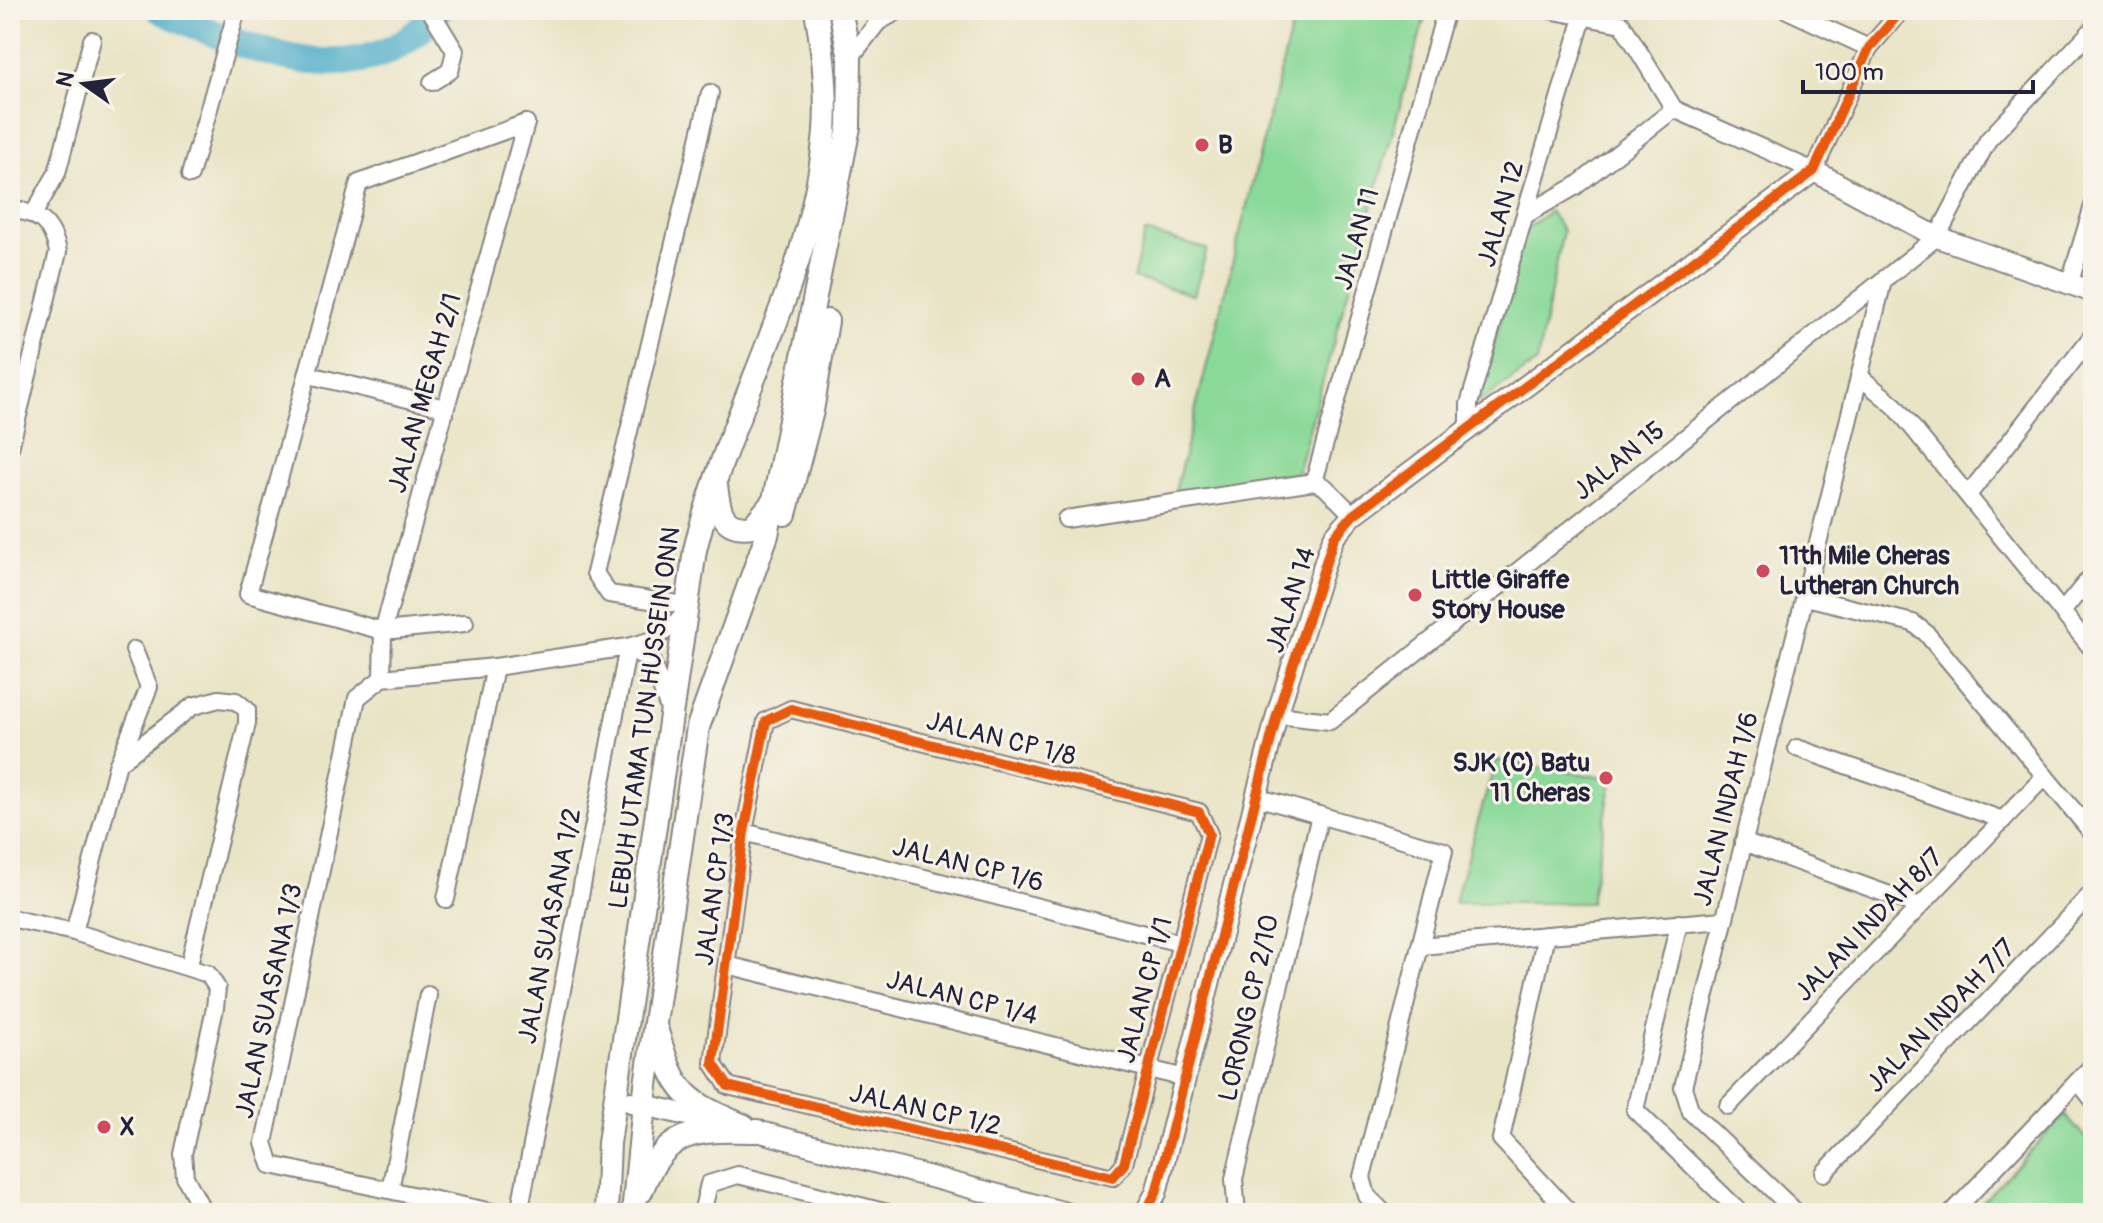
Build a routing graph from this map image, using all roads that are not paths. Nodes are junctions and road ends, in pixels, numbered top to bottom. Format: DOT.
graph roads {
  1 [pos="430,10"];
  2 [pos="816,10"];
  3 [pos="900,10"];
  4 [pos="1446,10"];
  5 [pos="1549,10"];
  6 [pos="1787,10"];
  7 [pos="1902,10"];
  8 [pos="846,12"];
  9 [pos="1584,14"];
  10 [pos="1626,17"];
  11 [pos="235,18"];
  12 [pos="2093,29"];
  13 [pos="92,40"];
  14 [pos="823,48"];
  15 [pos="1869,48"];
  16 [pos="850,58"];
  17 [pos="432,82"];
  18 [pos="710,93"];
  19 [pos="1674,109"];
  20 [pos="1814,171"];
  21 [pos="190,175"];
  22 [pos="2093,206"];
  23 [pos="10,208"];
  24 [pos="34,213"];
  25 [pos="1527,214"];
  26 [pos="1937,237"];
  27 [pos="1883,281"];
  28 [pos="2069,285"];
  29 [pos="818,290"];
  30 [pos="2093,292"];
  31 [pos="2093,335"];
  32 [pos="309,375"];
  33 [pos="1859,376"];
  34 [pos="445,408"];
  35 [pos="1469,428"];
  36 [pos="10,448"];
  37 [pos="716,480"];
  38 [pos="1314,482"];
  39 [pos="777,495"];
  40 [pos="1968,495"];
  41 [pos="1353,515"];
  42 [pos="1066,519"];
  43 [pos="2093,574"];
  44 [pos="1806,597"];
  45 [pos="684,610"];
  46 [pos="2062,612"];
  47 [pos="465,623"];
  48 [pos="383,631"];
  49 [pos="628,647"];
  50 [pos="134,650"];
  51 [pos="2093,650"];
  52 [pos="495,667"];
  53 [pos="382,678"];
  54 [pos="705,703"];
  55 [pos="791,709"];
  56 [pos="1277,715"];
  57 [pos="671,717"];
  58 [pos="1797,748"];
  59 [pos="118,763"];
  60 [pos="2045,776"];
  61 [pos="1256,797"];
  62 [pos="1199,812"];
  63 [pos="1320,815"];
  64 [pos="2003,820"];
  65 [pos="744,832"];
  66 [pos="2093,834"];
  67 [pos="1743,842"];
  68 [pos="2093,892"];
  69 [pos="446,899"];
  70 [pos="1920,906"];
  71 [pos="10,918"];
  72 [pos="1723,920"];
  73 [pos="1679,923"];
  74 [pos="74,932"];
  75 [pos="1546,935"];
  76 [pos="1180,943"];
  77 [pos="1420,946"];
  78 [pos="189,965"];
  79 [pos="727,965"];
  80 [pos="428,995"];
  81 [pos="630,1001"];
  82 [pos="655,1023"];
  83 [pos="2093,1065"];
  84 [pos="1148,1069"];
  85 [pos="1185,1078"];
  86 [pos="2078,1081"];
  87 [pos="728,1086"];
  88 [pos="2093,1100"];
  89 [pos="637,1103"];
  90 [pos="1728,1106"];
  91 [pos="757,1131"];
  92 [pos="1824,1173"];
  93 [pos="1113,1177"];
  94 [pos="608,1186"];
  95 [pos="390,1190"];
  96 [pos="841,1207"];
  97 [pos="204,1213"];
  98 [pos="497,1213"];
  99 [pos="519,1213"];
  100 [pos="606,1213"];
  101 [pos="634,1213"];
  102 [pos="702,1213"];
  103 [pos="888,1213"];
  104 [pos="1066,1213"];
  105 [pos="1145,1213"];
  106 [pos="1237,1213"];
  107 [pos="1384,1213"];
  108 [pos="1570,1213"];
  109 [pos="1741,1213"];
  110 [pos="1797,1213"];
  111 [pos="1952,1213"];
  1 -- 17 [label="street"];
  2 -- 14 [label="main road, LEBUH UTAMA TUN HUSSEIN ONN"];
  3 -- 16 [label="street"];
  4 -- 38 [label="street, JALAN 11"];
  5 -- 9 [label="street"];
  6 -- 15 [label="street"];
  7 -- 15 [label="street"];
  8 -- 14 [label="street"];
  8 -- 16 [label="main road, LEBUH UTAMA TUN HUSSEIN ONN"];
  9 -- 10 [label="street"];
  9 -- 25 [label="street, JALAN 12"];
  10 -- 19 [label="street"];
  11 -- 21 [label="street"];
  12 -- 26 [label="street"];
  13 -- 24 [label="street"];
  14 -- 37 [label="main road, LEBUH UTAMA TUN HUSSEIN ONN"];
  15 -- 20 [label="street"];
  16 -- 29 [label="main road, LEBUH UTAMA TUN HUSSEIN ONN"];
  18 -- 45 [label="street"];
  19 -- 20 [label="street"];
  19 -- 25 [label="street"];
  20 -- 26 [label="street"];
  20 -- 35 [label="street, JALAN 14"];
  22 -- 28 [label="street"];
  23 -- 24 [label="street"];
  24 -- 36 [label="street"];
  25 -- 35 [label="street, JALAN 12"];
  26 -- 27 [label="street, JALAN 15"];
  26 -- 28 [label="street"];
  27 -- 33 [label="street, JALAN INDAH 1/6"];
  27 -- 56 [label="street, JALAN 15"];
  28 -- 30 [label="street"];
  29 -- 39 [label="main road, LEBUH UTAMA TUN HUSSEIN ONN"];
  29 -- 54 [label="main road"];
  31 -- 40 [label="street"];
  32 -- 34 [label="street"];
  32 -- 34 [label="street, JALAN MEGAH 2/1"];
  32 -- 48 [label="street"];
  33 -- 40 [label="street"];
  33 -- 44 [label="street, JALAN INDAH 1/6"];
  34 -- 48 [label="street, JALAN MEGAH 2/1"];
  35 -- 41 [label="street, JALAN 14"];
  37 -- 39 [label="main road"];
  37 -- 45 [label="main road, LEBUH UTAMA TUN HUSSEIN ONN"];
  38 -- 41 [label="street"];
  38 -- 42 [label="street"];
  39 -- 54 [label="main road, LEBUH UTAMA TUN HUSSEIN ONN"];
  40 -- 46 [label="street"];
  41 -- 56 [label="street, JALAN 14"];
  43 -- 46 [label="street"];
  44 -- 60 [label="street"];
  44 -- 67 [label="street, JALAN INDAH 1/6"];
  45 -- 49 [label="street"];
  45 -- 57 [label="main road, LEBUH UTAMA TUN HUSSEIN ONN"];
  46 -- 51 [label="street"];
  47 -- 48 [label="street"];
  48 -- 53 [label="street, JALAN MEGAH 2/1"];
  49 -- 52 [label="street"];
  49 -- 57 [label="street"];
  49 -- 99 [label="street, JALAN SUASANA 1/2"];
  50 -- 59 [label="street"];
  52 -- 53 [label="street"];
  52 -- 69 [label="street"];
  53 -- 95 [label="street, JALAN SUASANA 1/3"];
  54 -- 82 [label="main road, LEBUH UTAMA TUN HUSSEIN ONN"];
  55 -- 62 [label="street, JALAN CP 1/8"];
  55 -- 65 [label="street, JALAN CP 1/3"];
  56 -- 61 [label="street, JALAN 14"];
  57 -- 81 [label="main road, LEBUH UTAMA TUN HUSSEIN ONN"];
  58 -- 64 [label="street"];
  59 -- 74 [label="street"];
  59 -- 78 [label="street"];
  60 -- 64 [label="street, JALAN INDAH 8/7"];
  60 -- 66 [label="street"];
  61 -- 63 [label="street"];
  61 -- 85 [label="street, JALAN 14"];
  62 -- 76 [label="street, JALAN CP 1/1"];
  63 -- 77 [label="street"];
  63 -- 106 [label="street, LORONG CP 2/10"];
  64 -- 70 [label="street, JALAN INDAH 8/7"];
  65 -- 76 [label="street, JALAN CP 1/6"];
  65 -- 79 [label="street, JALAN CP 1/3"];
  67 -- 70 [label="street"];
  67 -- 72 [label="street, JALAN INDAH 1/6"];
  68 -- 92 [label="street, JALAN INDAH 7/7"];
  70 -- 90 [label="street, JALAN INDAH 8/7"];
  71 -- 74 [label="street"];
  72 -- 73 [label="street"];
  72 -- 110 [label="street, JALAN INDAH 1/6"];
  73 -- 75 [label="street"];
  73 -- 109 [label="street"];
  74 -- 78 [label="street"];
  75 -- 77 [label="street"];
  75 -- 108 [label="street"];
  76 -- 84 [label="street, JALAN CP 1/1"];
  77 -- 107 [label="street"];
  78 -- 97 [label="street"];
  79 -- 84 [label="street, JALAN CP 1/4"];
  79 -- 87 [label="street, JALAN CP 1/3"];
  80 -- 95 [label="street"];
  81 -- 89 [label="main road"];
  81 -- 94 [label="main road, LEBUH UTAMA TUN HUSSEIN ONN"];
  82 -- 89 [label="main road, LEBUH UTAMA TUN HUSSEIN ONN"];
  82 -- 91 [label="main road"];
  83 -- 86 [label="street"];
  84 -- 85 [label="street, JALAN CP 1/4"];
  84 -- 93 [label="street, JALAN CP 1/1"];
  85 -- 105 [label="street, JALAN 14"];
  86 -- 88 [label="street"];
  86 -- 111 [label="street"];
  87 -- 93 [label="street, JALAN CP 1/2"];
  89 -- 91 [label="street"];
  89 -- 94 [label="main road"];
  89 -- 101 [label="main road, LEBUH UTAMA TUN HUSSEIN ONN"];
  91 -- 101 [label="main road"];
  91 -- 104 [label="street"];
  94 -- 100 [label="main road, LEBUH UTAMA TUN HUSSEIN ONN"];
  95 -- 98 [label="street, JALAN SUASANA 1/3"];
  96 -- 102 [label="street"];
  96 -- 103 [label="street"];
}
